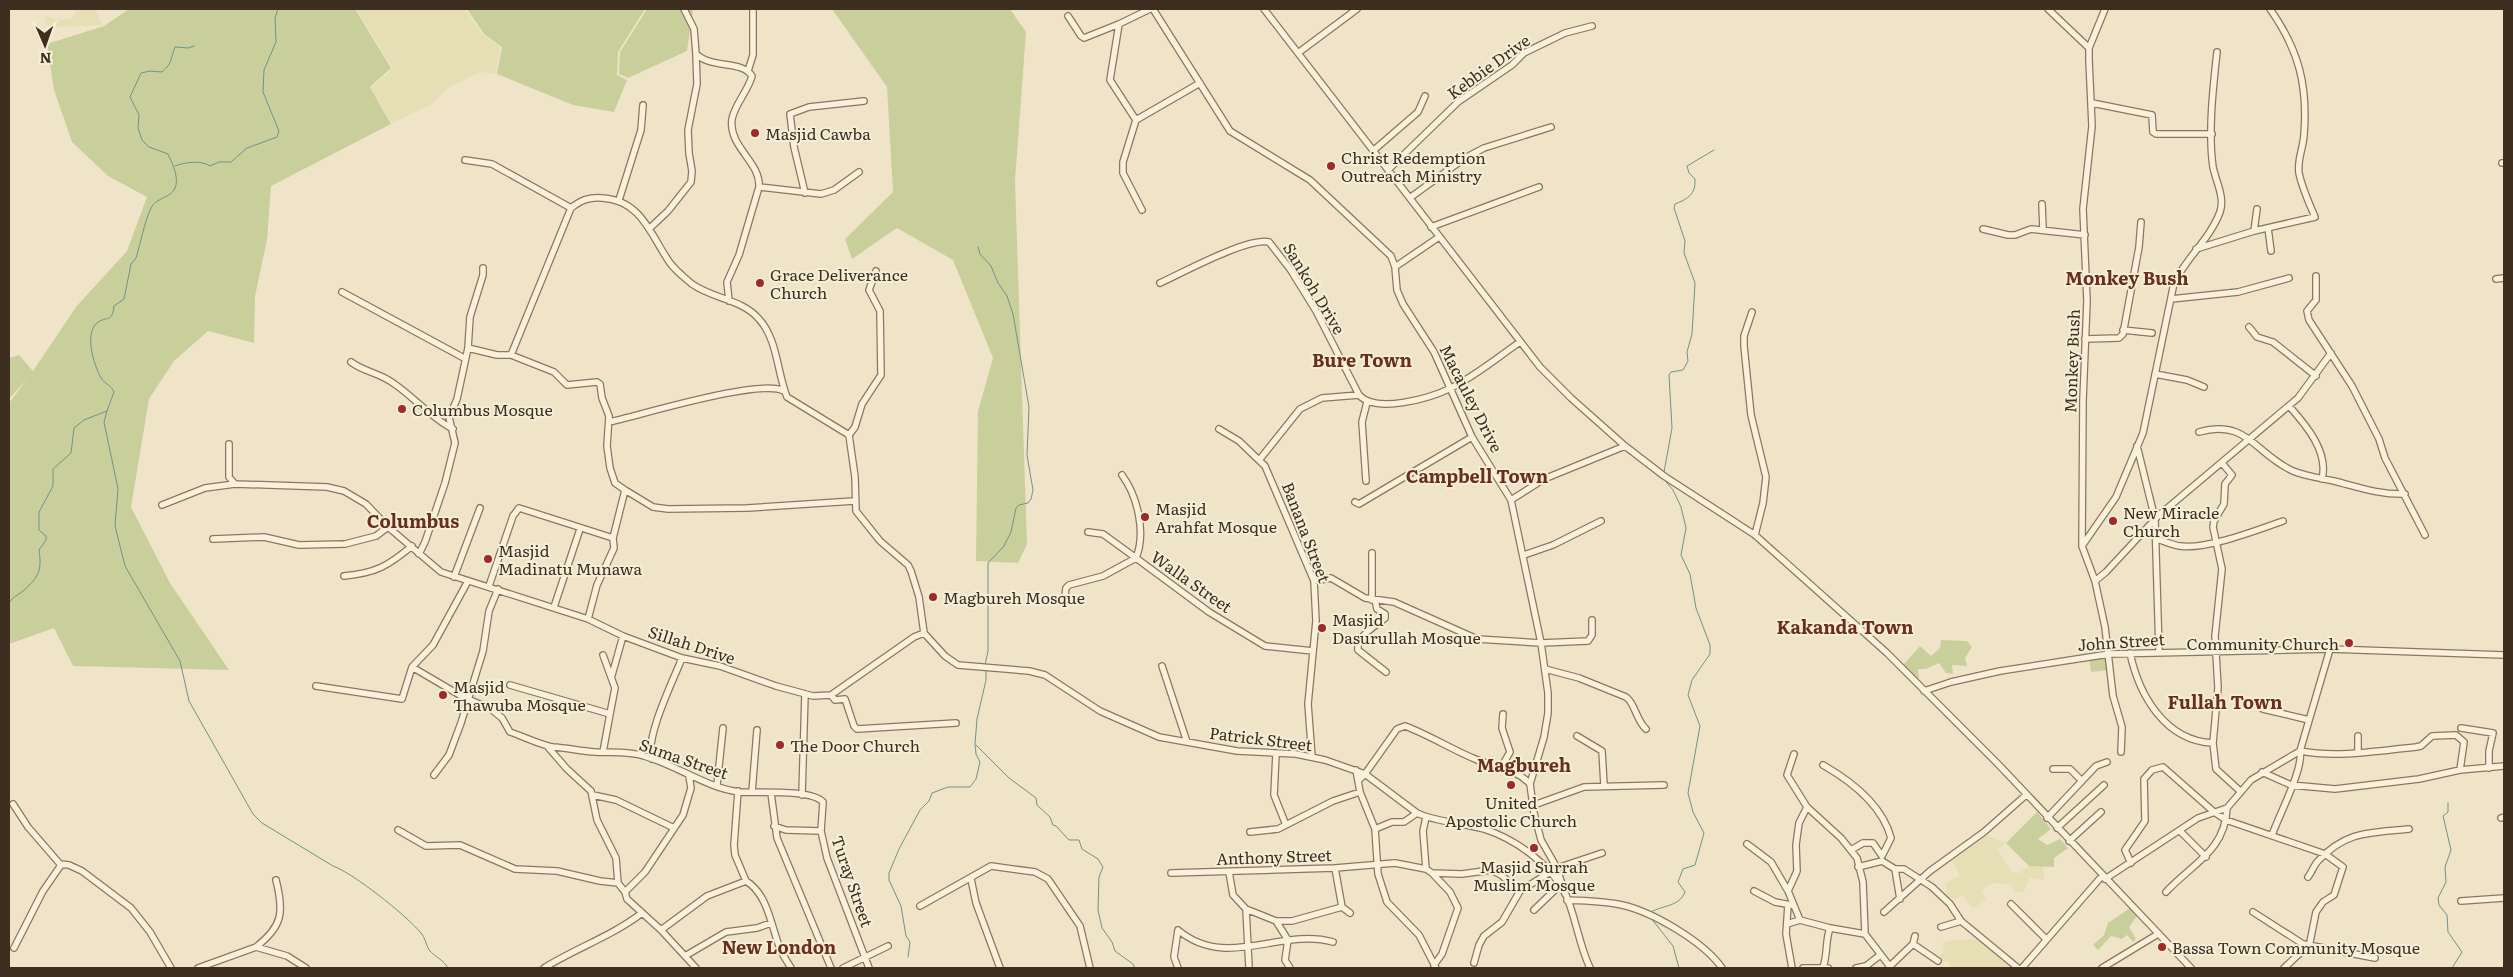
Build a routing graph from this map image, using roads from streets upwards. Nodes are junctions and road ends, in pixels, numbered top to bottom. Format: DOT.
graph roads {
  1 [pos="684,9"];
  2 [pos="753,9"];
  3 [pos="1152,9"];
  4 [pos="1274,9"];
  5 [pos="1357,9"];
  6 [pos="2048,9"];
  7 [pos="2105,9"];
  8 [pos="2270,9"];
  9 [pos="1266,11"];
  10 [pos="1068,16"];
  11 [pos="1119,24"];
  12 [pos="1592,26"];
  13 [pos="2089,48"];
  14 [pos="2217,52"];
  15 [pos="1298,53"];
  16 [pos="696,54"];
  17 [pos="748,71"];
  18 [pos="1200,83"];
  19 [pos="1425,96"];
  20 [pos="864,101"];
  21 [pos="2092,103"];
  22 [pos="643,105"];
  23 [pos="1136,120"];
  24 [pos="1550,127"];
  25 [pos="2212,134"];
  26 [pos="1374,150"];
  27 [pos="465,160"];
  28 [pos="1389,169"];
  29 [pos="859,172"];
  30 [pos="760,187"];
  31 [pos="1539,187"];
  32 [pos="805,193"];
  33 [pos="1411,197"];
  34 [pos="619,200"];
  35 [pos="2042,204"];
  36 [pos="571,208"];
  37 [pos="2257,209"];
  38 [pos="1142,210"];
  39 [pos="2141,222"];
  40 [pos="1431,227"];
  41 [pos="650,228"];
  42 [pos="2268,228"];
  43 [pos="1984,229"];
  44 [pos="2042,229"];
  45 [pos="2254,231"];
  46 [pos="2085,235"];
  47 [pos="1439,237"];
  48 [pos="2196,250"];
  49 [pos="2271,251"];
  50 [pos="1395,266"];
  51 [pos="483,268"];
  52 [pos="876,271"];
  53 [pos="2316,276"];
  54 [pos="2289,278"];
  55 [pos="2504,278"];
  56 [pos="2496,279"];
  57 [pos="1160,283"];
  58 [pos="342,292"];
  59 [pos="2171,299"];
  60 [pos="729,301"];
  61 [pos="1752,312"];
  62 [pos="2250,327"];
  63 [pos="2123,330"];
  64 [pos="2152,333"];
  65 [pos="2085,339"];
  66 [pos="1520,342"];
  67 [pos="468,348"];
  68 [pos="2331,353"];
  69 [pos="511,355"];
  70 [pos="464,358"];
  71 [pos="351,362"];
  72 [pos="2155,374"];
  73 [pos="2316,376"];
  74 [pos="2204,387"];
  75 [pos="1451,388"];
  76 [pos="784,391"];
  77 [pos="1359,395"];
  78 [pos="1367,402"];
  79 [pos="2289,406"];
  80 [pos="609,422"];
  81 [pos="452,429"];
  82 [pos="1219,429"];
  83 [pos="2199,432"];
  84 [pos="849,435"];
  85 [pos="1472,437"];
  86 [pos="2250,440"];
  87 [pos="229,444"];
  88 [pos="1625,446"];
  89 [pos="2137,446"];
  90 [pos="1260,459"];
  91 [pos="2222,463"];
  92 [pos="1122,475"];
  93 [pos="2322,479"];
  94 [pos="1366,481"];
  95 [pos="235,484"];
  96 [pos="625,490"];
  97 [pos="2405,494"];
  98 [pos="1510,500"];
  99 [pos="854,501"];
  100 [pos="1355,502"];
  101 [pos="162,505"];
  102 [pos="480,508"];
  103 [pos="2155,519"];
  104 [pos="1600,521"];
  105 [pos="2283,521"];
  106 [pos="388,527"];
  107 [pos="580,529"];
  108 [pos="1088,532"];
  109 [pos="2425,535"];
  110 [pos="1755,536"];
  111 [pos="613,538"];
  112 [pos="214,539"];
  113 [pos="2157,539"];
  114 [pos="2215,542"];
  115 [pos="412,546"];
  116 [pos="2082,546"];
  117 [pos="1372,553"];
  118 [pos="419,554"];
  119 [pos="1524,555"];
  120 [pos="1136,558"];
  121 [pos="344,576"];
  122 [pos="454,577"];
  123 [pos="468,581"];
  124 [pos="1314,581"];
  125 [pos="2095,581"];
  126 [pos="489,586"];
  127 [pos="498,589"];
  128 [pos="1374,600"];
  129 [pos="1064,603"];
  130 [pos="554,607"];
  131 [pos="588,619"];
  132 [pos="1592,620"];
  133 [pos="924,633"];
  134 [pos="623,636"];
  135 [pos="1541,643"];
  136 [pos="2330,649"];
  137 [pos="1313,651"];
  138 [pos="2159,651"];
  139 [pos="2214,652"];
  140 [pos="2130,653"];
  141 [pos="2109,654"];
  142 [pos="603,655"];
  143 [pos="2504,655"];
  144 [pos="682,658"];
  145 [pos="1162,666"];
  146 [pos="412,667"];
  147 [pos="1545,668"];
  148 [pos="1386,672"];
  149 [pos="612,675"];
  150 [pos="510,685"];
  151 [pos="316,686"];
  152 [pos="1924,691"];
  153 [pos="805,694"];
  154 [pos="831,695"];
  155 [pos="468,698"];
  156 [pos="2263,709"];
  157 [pos="610,714"];
  158 [pos="1504,714"];
  159 [pos="2309,720"];
  160 [pos="956,723"];
  161 [pos="723,728"];
  162 [pos="2461,728"];
  163 [pos="1646,729"];
  164 [pos="757,730"];
  165 [pos="1577,736"];
  166 [pos="2358,736"];
  167 [pos="1187,742"];
  168 [pos="2213,743"];
  169 [pos="547,746"];
  170 [pos="2300,751"];
  171 [pos="603,752"];
  172 [pos="2121,752"];
  173 [pos="2358,753"];
  174 [pos="1276,754"];
  175 [pos="1794,754"];
  176 [pos="1312,757"];
  177 [pos="652,759"];
  178 [pos="2107,762"];
  179 [pos="1823,765"];
  180 [pos="1502,766"];
  181 [pos="2504,766"];
  182 [pos="2489,768"];
  183 [pos="2053,769"];
  184 [pos="1356,770"];
  185 [pos="2460,770"];
  186 [pos="2262,772"];
  187 [pos="1366,774"];
  188 [pos="434,775"];
  189 [pos="689,776"];
  190 [pos="1358,780"];
  191 [pos="2082,781"];
  192 [pos="1530,784"];
  193 [pos="717,785"];
  194 [pos="1604,785"];
  195 [pos="2104,785"];
  196 [pos="2291,785"];
  197 [pos="1664,786"];
  198 [pos="2240,791"];
  199 [pos="738,792"];
  200 [pos="752,792"];
  201 [pos="1360,792"];
  202 [pos="771,793"];
  203 [pos="593,795"];
  204 [pos="802,795"];
  205 [pos="2026,795"];
  206 [pos="823,802"];
  207 [pos="13,804"];
  208 [pos="1534,805"];
  209 [pos="1807,807"];
  210 [pos="2227,808"];
  211 [pos="2100,812"];
  212 [pos="2214,812"];
  213 [pos="1417,813"];
  214 [pos="1426,817"];
  215 [pos="2047,818"];
  216 [pos="2226,820"];
  217 [pos="1286,825"];
  218 [pos="774,826"];
  219 [pos="674,828"];
  220 [pos="2057,828"];
  221 [pos="1375,829"];
  222 [pos="2409,829"];
  223 [pos="398,830"];
  224 [pos="821,831"];
  225 [pos="1250,832"];
  226 [pos="2180,832"];
  227 [pos="2272,835"];
  228 [pos="2069,840"];
  229 [pos="1746,844"];
  230 [pos="1850,850"];
  231 [pos="1602,853"];
  232 [pos="2325,854"];
  233 [pos="1882,858"];
  234 [pos="2206,858"];
  235 [pos="2131,863"];
  236 [pos="61,865"];
  237 [pos="1377,866"];
  238 [pos="1858,867"];
  239 [pos="1335,868"];
  240 [pos="1557,868"];
  241 [pos="1426,869"];
  242 [pos="1895,869"];
  243 [pos="1228,872"];
  244 [pos="1171,873"];
  245 [pos="1432,873"];
  246 [pos="1549,873"];
  247 [pos="2103,877"];
  248 [pos="971,878"];
  249 [pos="2308,878"];
  250 [pos="276,880"];
  251 [pos="746,881"];
  252 [pos="1921,881"];
  253 [pos="618,883"];
  254 [pos="1559,886"];
  255 [pos="1520,891"];
  256 [pos="1754,891"];
  257 [pos="1788,891"];
  258 [pos="625,892"];
  259 [pos="2166,892"];
  260 [pos="1566,897"];
  261 [pos="2504,898"];
  262 [pos="1900,899"];
  263 [pos="2460,901"];
  264 [pos="2011,904"];
  265 [pos="1791,905"];
  266 [pos="920,906"];
  267 [pos="1342,907"];
  268 [pos="1246,909"];
  269 [pos="1534,910"];
  270 [pos="1884,912"];
  271 [pos="2253,912"];
  272 [pos="642,913"];
  273 [pos="1350,913"];
  274 [pos="1800,920"];
  275 [pos="1276,921"];
  276 [pos="1961,921"];
  277 [pos="771,923"];
  278 [pos="1787,924"];
  279 [pos="1941,926"];
  280 [pos="1830,928"];
  281 [pos="661,930"];
  282 [pos="1865,934"];
  283 [pos="2158,934"];
  284 [pos="1916,936"];
  285 [pos="2046,939"];
  286 [pos="1288,940"];
  287 [pos="1333,942"];
  288 [pos="1914,944"];
  289 [pos="888,946"];
  290 [pos="2306,946"];
  291 [pos="256,947"];
  292 [pos="14,948"];
  293 [pos="1248,948"];
  294 [pos="685,956"];
  295 [pos="1879,956"];
  296 [pos="864,958"];
  297 [pos="2374,958"];
  298 [pos="1938,962"];
  299 [pos="1474,963"];
  300 [pos="1435,966"];
  301 [pos="171,968"];
  302 [pos="198,968"];
  303 [pos="306,968"];
  304 [pos="544,968"];
  305 [pos="696,968"];
  306 [pos="791,968"];
  307 [pos="830,968"];
  308 [pos="843,968"];
  309 [pos="869,968"];
  310 [pos="1000,968"];
  311 [pos="1090,968"];
  312 [pos="1178,968"];
  313 [pos="1249,968"];
  314 [pos="1290,968"];
  315 [pos="1590,968"];
  316 [pos="1722,968"];
  317 [pos="1792,968"];
  318 [pos="1803,968"];
  319 [pos="1826,968"];
  320 [pos="1856,968"];
  321 [pos="1890,968"];
  322 [pos="2018,968"];
  323 [pos="2022,968"];
  324 [pos="2102,968"];
  325 [pos="2191,968"];
  326 [pos="2284,968"];
  1 -- 16 [label="street"];
  2 -- 17 [label="street"];
  3 -- 11 [label="street"];
  3 -- 18 [label="street, Macauley Drive"];
  4 -- 9 [label="street"];
  5 -- 15 [label="street"];
  6 -- 13 [label="street"];
  7 -- 13 [label="street, Monkey Bush"];
  8 -- 42 [label="street"];
  9 -- 15 [label="street"];
  10 -- 11 [label="street"];
  11 -- 23 [label="street"];
  12 -- 28 [label="street, Kebbie Drive"];
  13 -- 21 [label="street, Monkey Bush"];
  14 -- 25 [label="street"];
  15 -- 26 [label="street"];
  16 -- 17 [label="street"];
  16 -- 41 [label="street"];
  17 -- 30 [label="street"];
  18 -- 23 [label="street"];
  18 -- 50 [label="street, Macauley Drive"];
  19 -- 26 [label="street"];
  20 -- 32 [label="street"];
  21 -- 25 [label="street"];
  21 -- 46 [label="street, Monkey Bush"];
  22 -- 34 [label="street"];
  23 -- 38 [label="street"];
  24 -- 33 [label="street"];
  25 -- 48 [label="street"];
  26 -- 28 [label="street"];
  27 -- 36 [label="street"];
  28 -- 33 [label="street"];
  29 -- 32 [label="street"];
  30 -- 32 [label="street"];
  30 -- 60 [label="street"];
  31 -- 40 [label="street"];
  33 -- 40 [label="street"];
  34 -- 36 [label="street"];
  34 -- 41 [label="street"];
  35 -- 44 [label="street"];
  36 -- 69 [label="street"];
  37 -- 45 [label="street"];
  39 -- 63 [label="street"];
  40 -- 47 [label="street"];
  41 -- 60 [label="street"];
  42 -- 45 [label="street"];
  42 -- 49 [label="street"];
  43 -- 44 [label="street"];
  44 -- 46 [label="street"];
  45 -- 48 [label="street"];
  46 -- 65 [label="street, Monkey Bush"];
  47 -- 50 [label="street"];
  47 -- 66 [label="street"];
  48 -- 59 [label="street"];
  50 -- 75 [label="street, Macauley Drive"];
  51 -- 67 [label="street"];
  52 -- 84 [label="street"];
  53 -- 68 [label="street"];
  54 -- 59 [label="street"];
  55 -- 56 [label="street"];
  57 -- 77 [label="street, Sankoh Drive"];
  58 -- 70 [label="street"];
  59 -- 72 [label="street"];
  60 -- 76 [label="street"];
  61 -- 110 [label="street"];
  62 -- 73 [label="street"];
  63 -- 64 [label="street"];
  63 -- 65 [label="street"];
  65 -- 116 [label="street, Monkey Bush"];
  66 -- 75 [label="street"];
  66 -- 88 [label="street"];
  67 -- 69 [label="street"];
  67 -- 70 [label="street"];
  68 -- 73 [label="street"];
  68 -- 97 [label="street"];
  69 -- 80 [label="street"];
  70 -- 81 [label="street"];
  71 -- 81 [label="street"];
  72 -- 74 [label="street"];
  72 -- 89 [label="street"];
  73 -- 79 [label="street"];
  75 -- 78 [label="street"];
  75 -- 85 [label="street, Macauley Drive"];
  76 -- 80 [label="street"];
  76 -- 84 [label="street"];
  77 -- 78 [label="street, Sankoh Drive"];
  77 -- 90 [label="street"];
  78 -- 94 [label="street"];
  79 -- 86 [label="street"];
  79 -- 93 [label="street"];
  80 -- 96 [label="street"];
  81 -- 118 [label="street"];
  82 -- 90 [label="street, Banana Street"];
  83 -- 86 [label="street"];
  84 -- 99 [label="street"];
  85 -- 98 [label="street, Macauley Drive"];
  85 -- 100 [label="street"];
  86 -- 91 [label="street"];
  86 -- 93 [label="street"];
  87 -- 95 [label="street"];
  88 -- 98 [label="street"];
  88 -- 110 [label="street"];
  89 -- 103 [label="street"];
  89 -- 116 [label="street"];
  90 -- 124 [label="street, Banana Street"];
  91 -- 103 [label="street"];
  91 -- 114 [label="street"];
  92 -- 120 [label="street, Walla Street"];
  93 -- 97 [label="street"];
  95 -- 101 [label="street, Sillah Drive"];
  95 -- 106 [label="street, Sillah Drive"];
  96 -- 99 [label="street"];
  96 -- 111 [label="street"];
  97 -- 109 [label="street"];
  98 -- 119 [label="street, Macauley Drive"];
  99 -- 133 [label="street"];
  102 -- 122 [label="street"];
  103 -- 113 [label="street"];
  103 -- 125 [label="street"];
  104 -- 119 [label="street"];
  105 -- 114 [label="street"];
  106 -- 112 [label="street"];
  106 -- 115 [label="street, Sillah Drive"];
  107 -- 111 [label="street"];
  107 -- 126 [label="street"];
  107 -- 130 [label="street"];
  108 -- 120 [label="street"];
  110 -- 152 [label="street"];
  111 -- 131 [label="street"];
  113 -- 114 [label="street"];
  113 -- 138 [label="street"];
  114 -- 139 [label="street"];
  115 -- 118 [label="street, Sillah Drive"];
  115 -- 121 [label="street"];
  116 -- 125 [label="street, Monkey Bush"];
  117 -- 128 [label="street"];
  118 -- 122 [label="street, Sillah Drive"];
  119 -- 135 [label="street, Macauley Drive"];
  120 -- 129 [label="street"];
  120 -- 137 [label="street, Walla Street"];
  122 -- 123 [label="street, Sillah Drive"];
  123 -- 126 [label="street, Sillah Drive"];
  123 -- 146 [label="street"];
  124 -- 128 [label="street"];
  124 -- 137 [label="street, Banana Street"];
  125 -- 141 [label="street, Monkey Bush"];
  126 -- 127 [label="street, Sillah Drive"];
  127 -- 130 [label="street, Sillah Drive"];
  127 -- 155 [label="street"];
  128 -- 135 [label="street"];
  128 -- 148 [label="street"];
  130 -- 131 [label="street, Sillah Drive"];
  131 -- 134 [label="street, Sillah Drive"];
  132 -- 135 [label="street"];
  133 -- 154 [label="street"];
  133 -- 167 [label="street, Patrick Street"];
  134 -- 144 [label="street, Sillah Drive"];
  134 -- 149 [label="street"];
  135 -- 147 [label="street, Macauley Drive"];
  136 -- 139 [label="street, John Street"];
  136 -- 143 [label="street, John Street"];
  136 -- 159 [label="street"];
  137 -- 176 [label="street, Banana Street"];
  138 -- 139 [label="street, John Street"];
  138 -- 140 [label="street, John Street"];
  139 -- 168 [label="street"];
  140 -- 141 [label="street, John Street"];
  140 -- 168 [label="street"];
  141 -- 152 [label="street, John Street"];
  141 -- 172 [label="street, Monkey Bush"];
  142 -- 149 [label="street"];
  144 -- 153 [label="street, Sillah Drive"];
  144 -- 177 [label="street"];
  145 -- 167 [label="street"];
  146 -- 151 [label="street"];
  146 -- 155 [label="street"];
  147 -- 163 [label="street"];
  147 -- 192 [label="street, Macauley Drive"];
  149 -- 157 [label="street"];
  150 -- 157 [label="street"];
  152 -- 205 [label="street"];
  153 -- 154 [label="street, Sillah Drive"];
  153 -- 204 [label="street"];
  154 -- 160 [label="street"];
  155 -- 169 [label="street"];
  155 -- 188 [label="street"];
  156 -- 159 [label="street"];
  157 -- 171 [label="street"];
  158 -- 180 [label="street"];
  159 -- 170 [label="street"];
  161 -- 193 [label="street"];
  162 -- 182 [label="street"];
  164 -- 200 [label="street"];
  165 -- 194 [label="street"];
  166 -- 173 [label="street"];
  167 -- 174 [label="street, Patrick Street"];
  168 -- 198 [label="street"];
  169 -- 171 [label="street, Suma Street"];
  169 -- 203 [label="street"];
  170 -- 173 [label="street"];
  170 -- 186 [label="street"];
  170 -- 196 [label="street"];
  171 -- 177 [label="street, Suma Street"];
  173 -- 185 [label="street"];
  174 -- 176 [label="street, Patrick Street"];
  174 -- 217 [label="street"];
  175 -- 209 [label="street"];
  176 -- 184 [label="street, Patrick Street"];
  177 -- 189 [label="street, Suma Street"];
  178 -- 191 [label="street"];
  179 -- 233 [label="street"];
  180 -- 187 [label="street"];
  180 -- 192 [label="street"];
  181 -- 182 [label="street"];
  182 -- 185 [label="street"];
  183 -- 191 [label="street"];
  184 -- 187 [label="street, Patrick Street"];
  184 -- 190 [label="street"];
  185 -- 196 [label="street"];
  186 -- 196 [label="street"];
  186 -- 198 [label="street"];
  187 -- 190 [label="street"];
  187 -- 213 [label="street, Patrick Street"];
  189 -- 193 [label="street, Suma Street"];
  189 -- 219 [label="street"];
  190 -- 201 [label="street"];
  191 -- 215 [label="street"];
  192 -- 208 [label="street, Macauley Drive"];
  193 -- 199 [label="street, Suma Street"];
  194 -- 197 [label="street"];
  194 -- 208 [label="street"];
  195 -- 220 [label="street"];
  196 -- 227 [label="street"];
  198 -- 210 [label="street"];
  199 -- 200 [label="street, Suma Street"];
  199 -- 251 [label="street"];
  200 -- 202 [label="street, Suma Street"];
  201 -- 217 [label="street"];
  201 -- 221 [label="street"];
  202 -- 204 [label="street, Suma Street"];
  202 -- 218 [label="street"];
  203 -- 219 [label="street"];
  203 -- 253 [label="street"];
  204 -- 206 [label="street, Suma Street"];
  205 -- 215 [label="street"];
  205 -- 252 [label="street"];
  206 -- 224 [label="street, Turay Street"];
  207 -- 236 [label="street"];
  208 -- 240 [label="street, Macauley Drive"];
  209 -- 230 [label="street"];
  209 -- 257 [label="street"];
  210 -- 212 [label="street"];
  210 -- 216 [label="street"];
  211 -- 228 [label="street"];
  212 -- 216 [label="street"];
  212 -- 226 [label="street"];
  212 -- 235 [label="street"];
  213 -- 214 [label="street, Patrick Street"];
  213 -- 221 [label="street"];
  214 -- 241 [label="street"];
  214 -- 246 [label="street, Patrick Street"];
  215 -- 220 [label="street"];
  216 -- 227 [label="street"];
  216 -- 234 [label="street"];
  217 -- 225 [label="street"];
  218 -- 224 [label="street"];
  218 -- 307 [label="street"];
  219 -- 258 [label="street"];
  220 -- 228 [label="street"];
  221 -- 237 [label="street"];
  222 -- 232 [label="street"];
  223 -- 253 [label="street"];
  224 -- 296 [label="street, Turay Street"];
  226 -- 234 [label="street"];
  226 -- 235 [label="street"];
  227 -- 232 [label="street"];
  228 -- 247 [label="street"];
  229 -- 257 [label="street"];
  230 -- 233 [label="street"];
  230 -- 238 [label="street"];
  231 -- 240 [label="street"];
  232 -- 249 [label="street"];
  232 -- 290 [label="street"];
  233 -- 238 [label="street"];
  233 -- 242 [label="street"];
  234 -- 259 [label="street"];
  235 -- 247 [label="street"];
  236 -- 292 [label="street"];
  236 -- 301 [label="street"];
  237 -- 239 [label="street, Anthony Street"];
  237 -- 241 [label="street, Anthony Street"];
  237 -- 300 [label="street"];
  238 -- 282 [label="street"];
  239 -- 243 [label="street, Anthony Street"];
  239 -- 267 [label="street"];
  240 -- 246 [label="street"];
  240 -- 260 [label="street, Macauley Drive"];
  241 -- 245 [label="street"];
  242 -- 252 [label="street"];
  242 -- 262 [label="street"];
  243 -- 244 [label="street, Anthony Street"];
  243 -- 268 [label="street"];
  245 -- 255 [label="street"];
  245 -- 300 [label="street"];
  246 -- 254 [label="street, Patrick Street"];
  246 -- 255 [label="street"];
  247 -- 283 [label="street"];
  247 -- 285 [label="street"];
  248 -- 266 [label="street"];
  248 -- 310 [label="street"];
  248 -- 311 [label="street"];
  250 -- 291 [label="street"];
  251 -- 277 [label="street"];
  251 -- 281 [label="street"];
  252 -- 262 [label="street"];
  252 -- 276 [label="street"];
  253 -- 258 [label="street"];
  254 -- 260 [label="street, Patrick Street"];
  254 -- 269 [label="street"];
  255 -- 299 [label="street"];
  256 -- 265 [label="street"];
  257 -- 265 [label="street"];
  258 -- 272 [label="street"];
  260 -- 315 [label="street, Macauley Drive"];
  260 -- 316 [label="street"];
  261 -- 263 [label="street"];
  262 -- 270 [label="street"];
  264 -- 285 [label="street"];
  265 -- 274 [label="street"];
  265 -- 278 [label="street"];
  267 -- 273 [label="street"];
  267 -- 275 [label="street"];
  268 -- 275 [label="street"];
  268 -- 293 [label="street"];
  271 -- 290 [label="street"];
  272 -- 281 [label="street"];
  272 -- 304 [label="street"];
  274 -- 278 [label="street"];
  274 -- 280 [label="street"];
  275 -- 286 [label="street"];
  276 -- 279 [label="street"];
  276 -- 322 [label="street"];
  277 -- 294 [label="street"];
  277 -- 306 [label="street"];
  278 -- 317 [label="street"];
  280 -- 282 [label="street"];
  280 -- 319 [label="street"];
  281 -- 294 [label="street"];
  282 -- 295 [label="street"];
  283 -- 324 [label="street"];
  283 -- 325 [label="street"];
  284 -- 288 [label="street"];
  285 -- 323 [label="street"];
  286 -- 287 [label="street"];
  286 -- 293 [label="street"];
  286 -- 314 [label="street"];
  288 -- 298 [label="street"];
  288 -- 321 [label="street"];
  289 -- 296 [label="street"];
  290 -- 297 [label="street"];
  290 -- 326 [label="street"];
  291 -- 302 [label="street"];
  291 -- 303 [label="street"];
  293 -- 312 [label="street"];
  293 -- 313 [label="street"];
  294 -- 305 [label="street"];
  295 -- 320 [label="street"];
  295 -- 321 [label="street"];
  296 -- 308 [label="street"];
  296 -- 309 [label="street, Turay Street"];
  318 -- 319 [label="street"];
}
